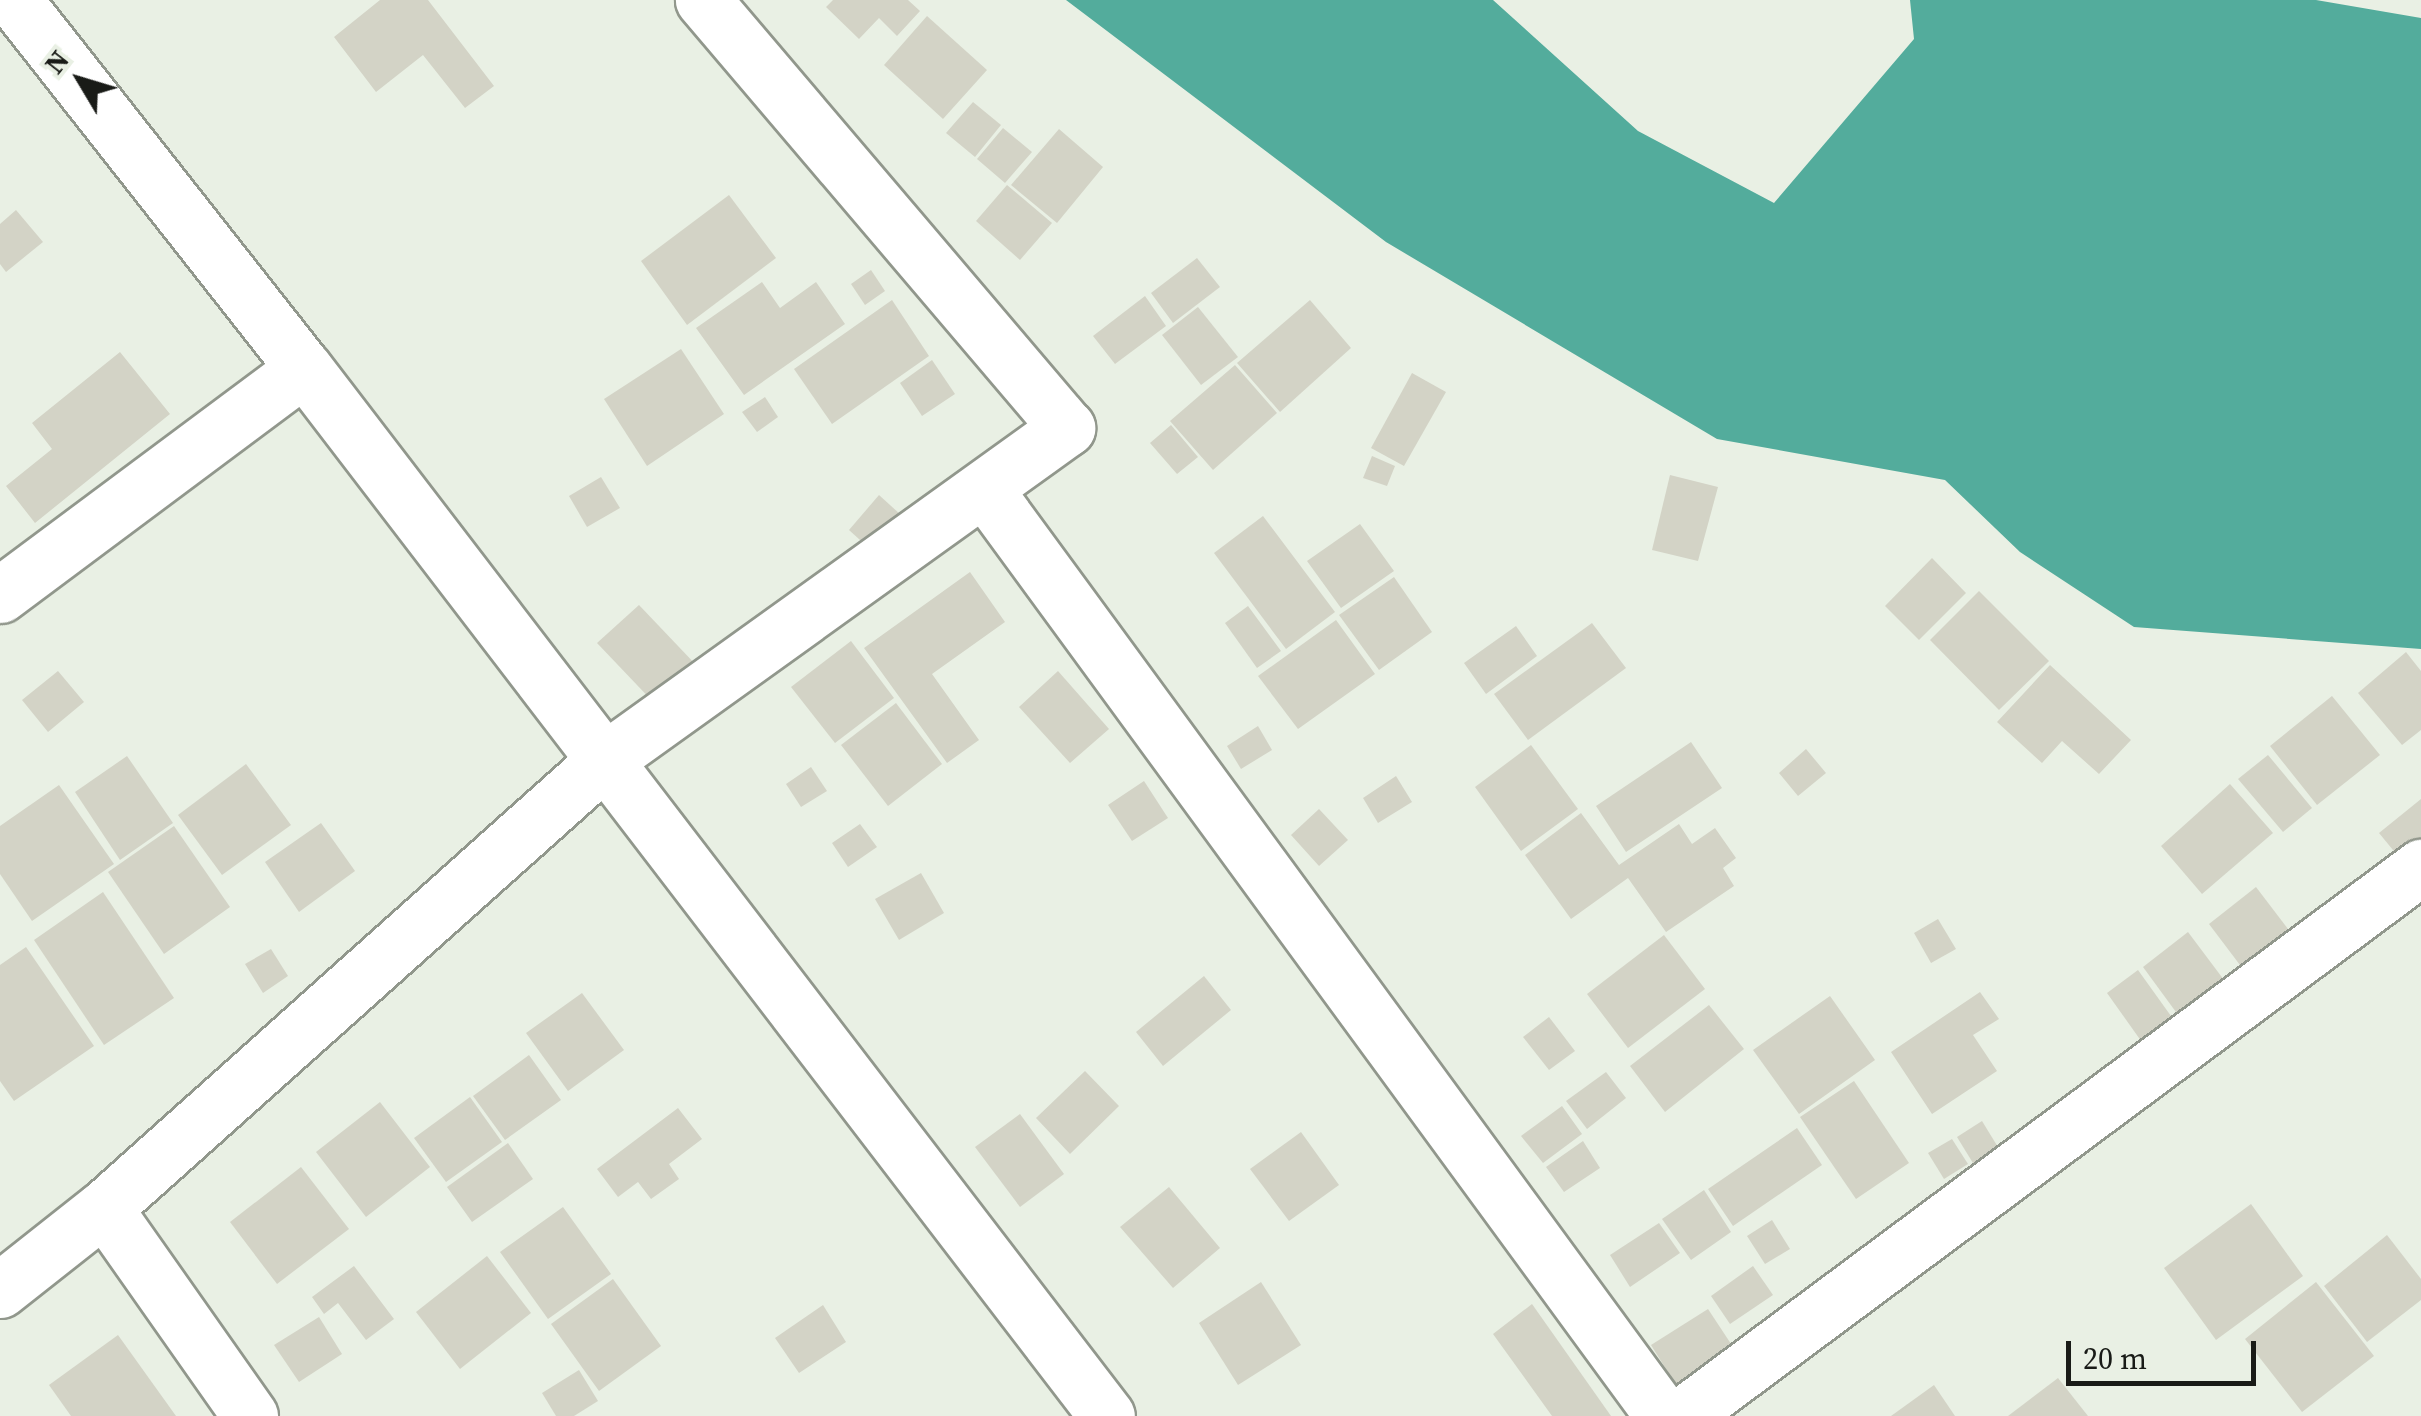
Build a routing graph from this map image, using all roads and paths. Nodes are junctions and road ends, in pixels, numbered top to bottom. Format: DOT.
graph roads {
  1 [pos="14,0"];
  2 [pos="703,0"];
  3 [pos="304,368"];
  4 [pos="985,490"];
  5 [pos="0,595"];
  6 [pos="606,759"];
  7 [pos="2421,867"];
  8 [pos="104,1208"];
  9 [pos="0,1290"];
  10 [pos="250,1416"];
  11 [pos="1107,1416"];
  12 [pos="1663,1416"];
  13 [pos="1682,1416"];
  1 -- 3 [label="street"];
  2 -- 4 [label="street"];
  3 -- 5 [label="street"];
  3 -- 6 [label="street"];
  4 -- 6 [label="street"];
  4 -- 12 [label="street"];
  6 -- 8 [label="street"];
  6 -- 11 [label="street"];
  7 -- 13 [label="street"];
  8 -- 9 [label="street"];
  8 -- 10 [label="street"];
}
